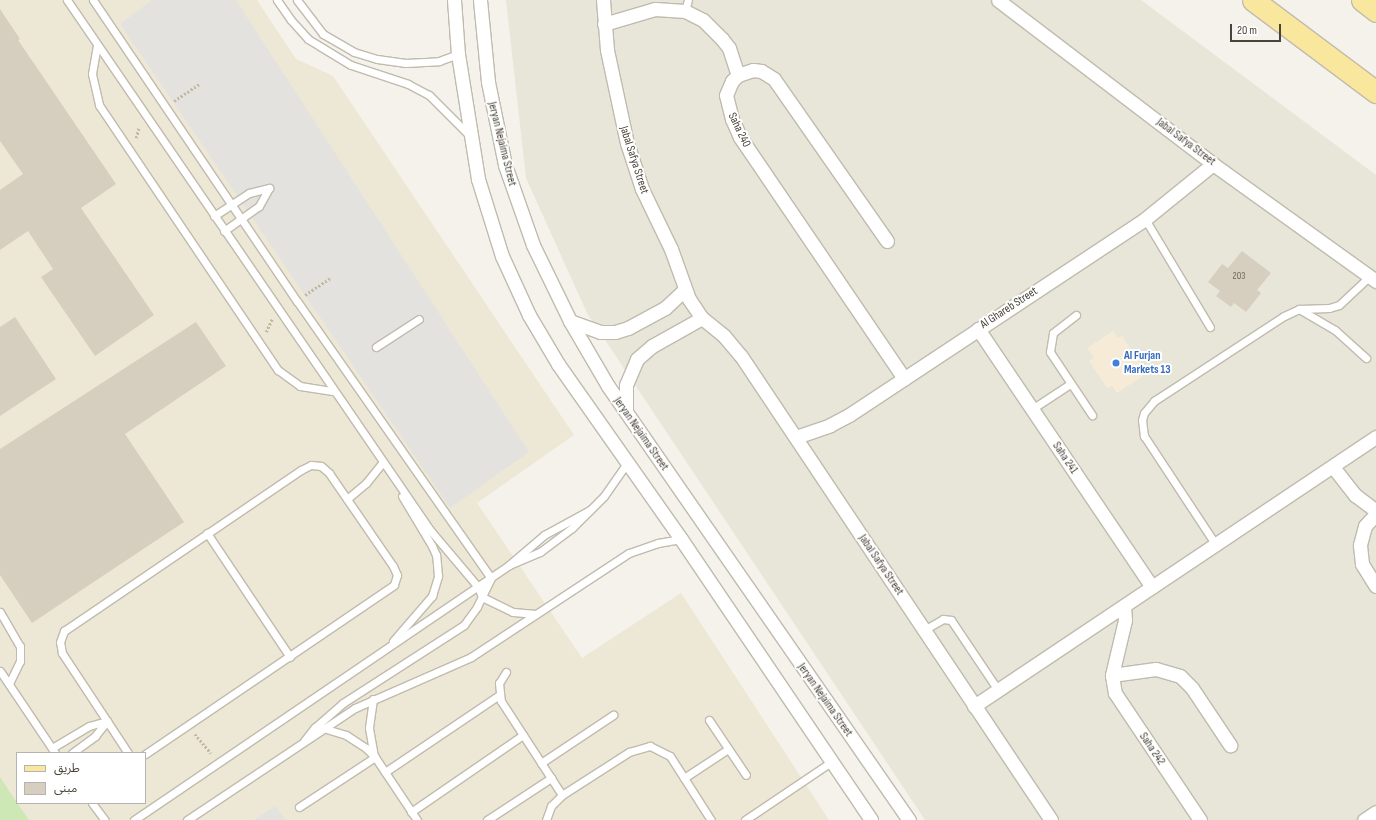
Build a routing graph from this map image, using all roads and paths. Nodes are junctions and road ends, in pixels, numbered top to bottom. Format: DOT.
graph roads {
  1 [pos="67,0"];
  2 [pos="93,0"];
  3 [pos="278,0"];
  4 [pos="297,0"];
  5 [pos="454,0"];
  6 [pos="480,0"];
  7 [pos="603,0"];
  8 [pos="998,0"];
  9 [pos="1253,0"];
  10 [pos="1362,0"];
  11 [pos="686,6"];
  12 [pos="1376,11"];
  13 [pos="604,24"];
  14 [pos="97,45"];
  15 [pos="458,54"];
  16 [pos="738,75"];
  17 [pos="1376,92"];
  18 [pos="470,136"];
  19 [pos="1213,164"];
  20 [pos="232,205"];
  21 [pos="214,216"];
  22 [pos="241,219"];
  23 [pos="1144,219"];
  24 [pos="224,231"];
  25 [pos="887,241"];
  26 [pos="1373,278"];
  27 [pos="684,290"];
  28 [pos="1299,309"];
  29 [pos="1076,315"];
  30 [pos="702,318"];
  31 [pos="419,319"];
  32 [pos="570,321"];
  33 [pos="1210,327"];
  34 [pos="978,329"];
  35 [pos="376,347"];
  36 [pos="1366,358"];
  37 [pos="904,378"];
  38 [pos="1070,384"];
  39 [pos="333,390"];
  40 [pos="1032,409"];
  41 [pos="626,412"];
  42 [pos="1092,415"];
  43 [pos="796,437"];
  44 [pos="1376,437"];
  45 [pos="382,463"];
  46 [pos="626,464"];
  47 [pos="1333,467"];
  48 [pos="399,487"];
  49 [pos="347,499"];
  50 [pos="590,510"];
  51 [pos="1376,511"];
  52 [pos="1376,514"];
  53 [pos="207,533"];
  54 [pos="681,540"];
  55 [pos="1216,545"];
  56 [pos="509,565"];
  57 [pos="491,578"];
  58 [pos="1376,586"];
  59 [pos="478,587"];
  60 [pos="1152,587"];
  61 [pos="482,598"];
  62 [pos="1124,606"];
  63 [pos="0,612"];
  64 [pos="536,614"];
  65 [pos="924,630"];
  66 [pos="384,650"];
  67 [pos="290,657"];
  68 [pos="0,671"];
  69 [pos="506,672"];
  70 [pos="1112,675"];
  71 [pos="9,684"];
  72 [pos="998,690"];
  73 [pos="499,695"];
  74 [pos="373,699"];
  75 [pos="974,706"];
  76 [pos="613,715"];
  77 [pos="709,720"];
  78 [pos="107,721"];
  79 [pos="323,728"];
  80 [pos="523,735"];
  81 [pos="304,741"];
  82 [pos="1230,745"];
  83 [pos="728,749"];
  84 [pos="54,751"];
  85 [pos="73,752"];
  86 [pos="127,752"];
  87 [pos="146,753"];
  88 [pos="375,757"];
  89 [pos="832,762"];
  90 [pos="541,763"];
  91 [pos="385,772"];
  92 [pos="746,775"];
  93 [pos="550,778"];
  94 [pos="684,778"];
  95 [pos="562,795"];
  96 [pos="93,804"];
  97 [pos="299,807"];
  98 [pos="411,812"];
  99 [pos="1376,812"];
  100 [pos="105,820"];
  101 [pos="134,820"];
  102 [pos="187,820"];
  103 [pos="417,820"];
  104 [pos="487,820"];
  105 [pos="547,820"];
  106 [pos="711,820"];
  107 [pos="745,820"];
  108 [pos="870,820"];
  109 [pos="909,820"];
  110 [pos="1051,820"];
  111 [pos="1200,820"];
  112 [pos="1364,820"];
  1 -- 14 [label="lane"];
  2 -- 20 [label="lane"];
  3 -- 18 [label="lane"];
  4 -- 15 [label="lane"];
  5 -- 15 [label="street"];
  6 -- 32 [label="street, Jeryan Nejaima Street"];
  7 -- 13 [label="street, Jabal Safya Street"];
  8 -- 19 [label="street, Jabal Safya Street"];
  9 -- 17 [label="main road"];
  10 -- 12 [label="main road"];
  11 -- 13 [label="street"];
  11 -- 16 [label="street"];
  13 -- 27 [label="street, Jabal Safya Street"];
  14 -- 21 [label="lane"];
  14 -- 39 [label="lane"];
  15 -- 18 [label="street"];
  16 -- 25 [label="street"];
  16 -- 37 [label="street, Saha 240"];
  18 -- 46 [label="street"];
  19 -- 23 [label="street, Al Ghareb Street"];
  19 -- 26 [label="street, Jabal Safya Street"];
  20 -- 21 [label="lane"];
  20 -- 22 [label="lane"];
  20 -- 22 [label="lane"];
  21 -- 24 [label="lane"];
  22 -- 24 [label="lane"];
  22 -- 57 [label="lane"];
  23 -- 33 [label="lane"];
  23 -- 34 [label="street, Al Ghareb Street"];
  24 -- 39 [label="lane"];
  26 -- 28 [label="lane"];
  27 -- 30 [label="street, Jabal Safya Street"];
  27 -- 32 [label="street"];
  28 -- 36 [label="lane"];
  28 -- 55 [label="lane"];
  29 -- 38 [label="lane"];
  30 -- 41 [label="street"];
  30 -- 43 [label="street, Jabal Safya Street"];
  31 -- 35 [label="lane"];
  32 -- 41 [label="street, Jeryan Nejaima Street"];
  34 -- 37 [label="street, Al Ghareb Street"];
  34 -- 40 [label="street, Saha 241"];
  37 -- 43 [label="street, Al Ghareb Street"];
  38 -- 40 [label="lane"];
  38 -- 42 [label="lane"];
  39 -- 45 [label="lane"];
  40 -- 60 [label="street, Saha 241"];
  41 -- 109 [label="street, Jeryan Nejaima Street"];
  43 -- 65 [label="street, Jabal Safya Street"];
  44 -- 47 [label="street"];
  45 -- 48 [label="lane"];
  45 -- 49 [label="lane"];
  46 -- 50 [label="lane"];
  46 -- 54 [label="street"];
  47 -- 51 [label="street"];
  47 -- 55 [label="street"];
  48 -- 59 [label="lane"];
  48 -- 66 [label="lane"];
  49 -- 53 [label="lane"];
  49 -- 67 [label="lane"];
  50 -- 56 [label="lane"];
  50 -- 56 [label="lane"];
  52 -- 58 [label="street"];
  53 -- 67 [label="lane"];
  53 -- 78 [label="lane"];
  54 -- 64 [label="lane"];
  54 -- 89 [label="street"];
  55 -- 60 [label="street"];
  56 -- 57 [label="lane"];
  57 -- 59 [label="lane"];
  57 -- 61 [label="lane"];
  59 -- 61 [label="lane"];
  59 -- 66 [label="lane"];
  60 -- 62 [label="street"];
  61 -- 64 [label="lane"];
  61 -- 81 [label="lane"];
  62 -- 70 [label="street, Saha 242"];
  62 -- 72 [label="street"];
  63 -- 71 [label="lane"];
  64 -- 74 [label="lane"];
  65 -- 72 [label="lane"];
  65 -- 75 [label="street, Jabal Safya Street"];
  66 -- 101 [label="lane"];
  67 -- 87 [label="lane"];
  68 -- 71 [label="lane"];
  69 -- 73 [label="lane"];
  70 -- 82 [label="street"];
  70 -- 111 [label="street, Saha 242"];
  71 -- 84 [label="lane"];
  72 -- 75 [label="street"];
  73 -- 80 [label="lane"];
  73 -- 91 [label="lane"];
  74 -- 79 [label="lane"];
  74 -- 88 [label="lane"];
  75 -- 110 [label="street, Jabal Safya Street"];
  76 -- 90 [label="lane"];
  77 -- 83 [label="lane"];
  78 -- 84 [label="lane"];
  78 -- 85 [label="lane"];
  78 -- 86 [label="lane"];
  79 -- 81 [label="lane"];
  79 -- 88 [label="lane"];
  80 -- 90 [label="lane"];
  80 -- 98 [label="lane"];
  81 -- 102 [label="lane"];
  83 -- 92 [label="lane"];
  83 -- 94 [label="lane"];
  88 -- 91 [label="lane"];
  88 -- 97 [label="lane"];
  89 -- 107 [label="lane"];
  89 -- 108 [label="street"];
  90 -- 93 [label="lane"];
  91 -- 98 [label="lane"];
  93 -- 95 [label="lane"];
  93 -- 104 [label="lane"];
  94 -- 95 [label="lane"];
  94 -- 106 [label="lane"];
  95 -- 105 [label="lane"];
  96 -- 100 [label="lane"];
  98 -- 103 [label="lane"];
  99 -- 112 [label="street"];
}
